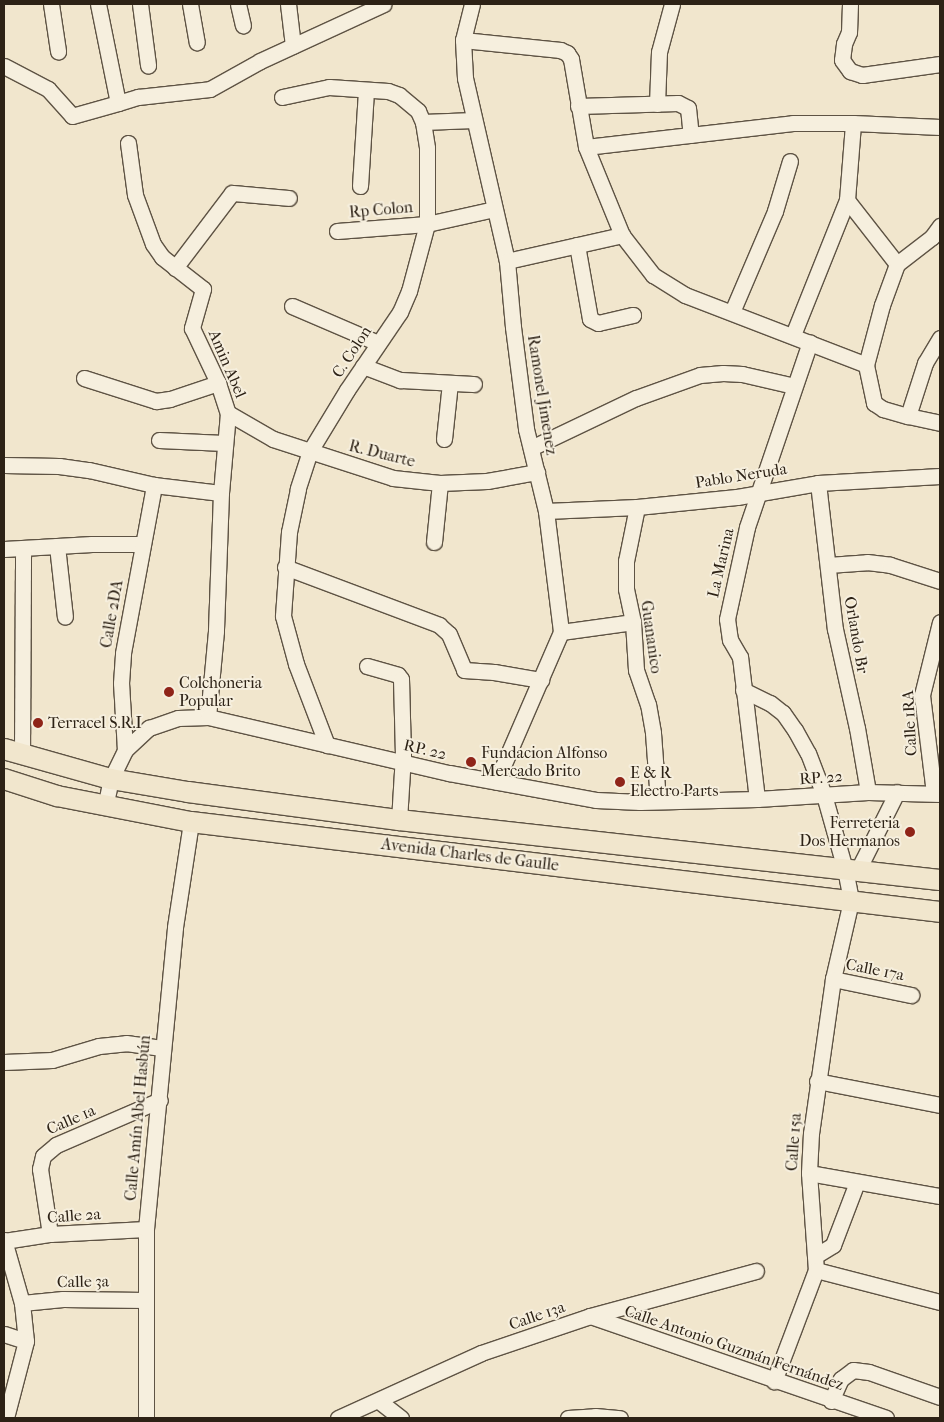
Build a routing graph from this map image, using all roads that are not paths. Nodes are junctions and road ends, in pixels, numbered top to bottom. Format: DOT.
graph roads {
  1 [pos="51,4"];
  2 [pos="98,4"];
  3 [pos="140,4"];
  4 [pos="190,4"];
  5 [pos="238,4"];
  6 [pos="288,4"];
  7 [pos="384,4"];
  8 [pos="472,4"];
  9 [pos="672,4"];
  10 [pos="850,4"];
  11 [pos="242,24"];
  12 [pos="463,40"];
  13 [pos="197,42"];
  14 [pos="293,46"];
  15 [pos="58,51"];
  16 [pos="940,64"];
  17 [pos="4,66"];
  18 [pos="148,66"];
  19 [pos="366,90"];
  20 [pos="282,97"];
  21 [pos="118,103"];
  22 [pos="657,104"];
  23 [pos="578,106"];
  24 [pos="474,120"];
  25 [pos="423,122"];
  26 [pos="852,123"];
  27 [pos="940,127"];
  28 [pos="691,135"];
  29 [pos="128,143"];
  30 [pos="586,147"];
  31 [pos="790,161"];
  32 [pos="360,186"];
  33 [pos="289,198"];
  34 [pos="847,200"];
  35 [pos="494,209"];
  36 [pos="427,224"];
  37 [pos="940,226"];
  38 [pos="337,231"];
  39 [pos="622,235"];
  40 [pos="577,245"];
  41 [pos="507,261"];
  42 [pos="897,264"];
  43 [pos="175,268"];
  44 [pos="292,306"];
  45 [pos="732,312"];
  46 [pos="633,315"];
  47 [pos="792,335"];
  48 [pos="940,338"];
  49 [pos="810,342"];
  50 [pos="378,343"];
  51 [pos="866,365"];
  52 [pos="363,366"];
  53 [pos="84,378"];
  54 [pos="218,383"];
  55 [pos="450,383"];
  56 [pos="474,384"];
  57 [pos="794,386"];
  58 [pos="228,413"];
  59 [pos="908,416"];
  60 [pos="940,423"];
  61 [pos="444,439"];
  62 [pos="159,440"];
  63 [pos="224,443"];
  64 [pos="531,448"];
  65 [pos="310,451"];
  66 [pos="4,465"];
  67 [pos="537,472"];
  68 [pos="940,476"];
  69 [pos="440,483"];
  70 [pos="818,483"];
  71 [pos="154,485"];
  72 [pos="758,492"];
  73 [pos="221,493"];
  74 [pos="637,508"];
  75 [pos="546,511"];
  76 [pos="434,542"];
  77 [pos="143,544"];
  78 [pos="57,546"];
  79 [pos="4,548"];
  80 [pos="23,548"];
  81 [pos="828,565"];
  82 [pos="285,568"];
  83 [pos="940,581"];
  84 [pos="65,617"];
  85 [pos="633,622"];
  86 [pos="940,622"];
  87 [pos="561,632"];
  88 [pos="367,666"];
  89 [pos="541,680"];
  90 [pos="743,690"];
  91 [pos="208,717"];
  92 [pos="328,745"];
  93 [pos="125,750"];
  94 [pos="13,751"];
  95 [pos="402,762"];
  96 [pos="4,779"];
  97 [pos="111,779"];
  98 [pos="496,782"];
  99 [pos="868,792"];
  100 [pos="897,792"];
  101 [pos="937,793"];
  102 [pos="824,795"];
  103 [pos="757,799"];
  104 [pos="658,801"];
  105 [pos="105,807"];
  106 [pos="399,820"];
  107 [pos="191,822"];
  108 [pos="852,869"];
  109 [pos="940,880"];
  110 [pos="851,902"];
  111 [pos="940,912"];
  112 [pos="834,979"];
  113 [pos="911,995"];
  114 [pos="162,1048"];
  115 [pos="4,1062"];
  116 [pos="817,1081"];
  117 [pos="160,1100"];
  118 [pos="940,1105"];
  119 [pos="809,1173"];
  120 [pos="857,1182"];
  121 [pos="940,1196"];
  122 [pos="146,1229"];
  123 [pos="50,1234"];
  124 [pos="4,1241"];
  125 [pos="815,1263"];
  126 [pos="756,1271"];
  127 [pos="145,1300"];
  128 [pos="940,1302"];
  129 [pos="22,1304"];
  130 [pos="590,1316"];
  131 [pos="4,1334"];
  132 [pos="26,1341"];
  133 [pos="774,1381"];
  134 [pos="940,1396"];
  135 [pos="380,1401"];
  136 [pos="832,1401"];
  137 [pos="5,1414"];
  138 [pos="865,1415"];
  139 [pos="146,1418"];
  140 [pos="338,1418"];
  141 [pos="401,1418"];
  142 [pos="568,1418"];
  143 [pos="620,1418"];
  144 [pos="886,1418"];
  1 -- 15 [label="street"];
  2 -- 21 [label="street"];
  3 -- 18 [label="street"];
  4 -- 13 [label="street"];
  5 -- 11 [label="street"];
  6 -- 14 [label="street"];
  7 -- 14 [label="street"];
  8 -- 12 [label="street, Ramonel Jimenez"];
  9 -- 22 [label="street"];
  10 -- 16 [label="street"];
  12 -- 23 [label="street"];
  12 -- 24 [label="street, Ramonel Jimenez"];
  14 -- 21 [label="street"];
  17 -- 21 [label="street"];
  19 -- 20 [label="street, C. Colon"];
  19 -- 25 [label="street, C. Colon"];
  19 -- 32 [label="street"];
  22 -- 23 [label="street"];
  22 -- 28 [label="street"];
  23 -- 30 [label="street"];
  24 -- 25 [label="street"];
  24 -- 35 [label="street, Ramonel Jimenez"];
  25 -- 36 [label="street, C. Colon"];
  26 -- 27 [label="street"];
  26 -- 28 [label="street"];
  26 -- 34 [label="street"];
  28 -- 30 [label="street"];
  29 -- 43 [label="street, Amin Abel"];
  30 -- 39 [label="street"];
  31 -- 45 [label="street"];
  33 -- 43 [label="street"];
  34 -- 42 [label="street"];
  34 -- 47 [label="street"];
  35 -- 36 [label="street, Rp Colon"];
  35 -- 41 [label="street, Ramonel Jimenez"];
  36 -- 38 [label="street, Rp Colon"];
  36 -- 50 [label="street, C. Colon"];
  37 -- 42 [label="street"];
  39 -- 40 [label="street"];
  39 -- 45 [label="street"];
  40 -- 41 [label="street"];
  40 -- 46 [label="street"];
  41 -- 64 [label="street, Ramonel Jimenez"];
  42 -- 51 [label="street"];
  43 -- 54 [label="street, Amin Abel"];
  44 -- 50 [label="street"];
  45 -- 47 [label="street"];
  47 -- 49 [label="street"];
  48 -- 59 [label="street"];
  49 -- 51 [label="street"];
  49 -- 57 [label="street, La Marina"];
  50 -- 52 [label="street, C. Colon"];
  51 -- 59 [label="street"];
  52 -- 55 [label="street"];
  52 -- 65 [label="street, C. Colon"];
  53 -- 54 [label="street"];
  54 -- 58 [label="street, Amin Abel"];
  55 -- 56 [label="street"];
  55 -- 61 [label="street"];
  57 -- 64 [label="street"];
  57 -- 72 [label="street, La Marina"];
  58 -- 63 [label="street, Amin Abel"];
  58 -- 65 [label="street, R. Duarte"];
  59 -- 60 [label="street"];
  62 -- 63 [label="street"];
  63 -- 73 [label="street, Amin Abel"];
  64 -- 67 [label="street, Ramonel Jimenez"];
  65 -- 69 [label="street, R. Duarte"];
  65 -- 82 [label="street, C. Colon"];
  66 -- 71 [label="street"];
  67 -- 69 [label="street, R. Duarte"];
  67 -- 75 [label="street, Ramonel Jimenez"];
  68 -- 70 [label="street, Pablo Neruda"];
  69 -- 76 [label="street"];
  70 -- 72 [label="street, Pablo Neruda"];
  70 -- 81 [label="street, Orlando Br"];
  71 -- 73 [label="street"];
  71 -- 77 [label="street, Calle 2DA"];
  72 -- 74 [label="street, Pablo Neruda"];
  72 -- 90 [label="street, La Marina"];
  73 -- 91 [label="street, Amin Abel"];
  74 -- 75 [label="street, Pablo Neruda"];
  74 -- 85 [label="street, Guananico"];
  75 -- 87 [label="street, Ramonel Jimenez"];
  77 -- 78 [label="street"];
  77 -- 93 [label="street, Calle 2DA"];
  78 -- 80 [label="street"];
  78 -- 84 [label="street"];
  79 -- 80 [label="street"];
  80 -- 94 [label="street"];
  81 -- 83 [label="street"];
  81 -- 99 [label="street, Orlando Br"];
  82 -- 89 [label="street"];
  82 -- 92 [label="street, C. Colon"];
  85 -- 87 [label="street"];
  85 -- 104 [label="street, Guananico"];
  86 -- 101 [label="street, Calle 1RA"];
  87 -- 89 [label="street, Ramonel Jimenez"];
  88 -- 95 [label="street"];
  89 -- 98 [label="street, Ramonel Jimenez"];
  90 -- 102 [label="street"];
  90 -- 103 [label="street, La Marina"];
  91 -- 92 [label="street, RP. 22"];
  91 -- 93 [label="street, RP. 22"];
  92 -- 95 [label="street, RP. 22"];
  93 -- 97 [label="street, RP. 22"];
  94 -- 97 [label="main road, Avenida Charles de Gaulle"];
  95 -- 98 [label="street, RP. 22"];
  95 -- 106 [label="street"];
  96 -- 105 [label="main road, Avenida Charles de Gaulle"];
  97 -- 105 [label="street, RP. 22"];
  97 -- 106 [label="main road, Avenida Charles de Gaulle"];
  98 -- 104 [label="street, RP. 22"];
  99 -- 100 [label="street, RP. 22"];
  99 -- 102 [label="street, RP. 22"];
  100 -- 101 [label="street, RP. 22"];
  100 -- 108 [label="street"];
  102 -- 103 [label="street, RP. 22"];
  102 -- 108 [label="street"];
  103 -- 104 [label="street, RP. 22"];
  105 -- 107 [label="main road, Avenida Charles de Gaulle"];
  106 -- 108 [label="main road, Avenida Charles de Gaulle"];
  107 -- 110 [label="main road, Avenida Charles de Gaulle"];
  107 -- 114 [label="street, Calle Amín Abel Hasbún"];
  108 -- 109 [label="main road, Avenida Charles de Gaulle"];
  108 -- 110 [label="street"];
  110 -- 111 [label="main road, Avenida Charles de Gaulle"];
  110 -- 112 [label="street, Calle 15a"];
  112 -- 113 [label="street, Calle 17a"];
  112 -- 116 [label="street, Calle 15a"];
  114 -- 115 [label="street"];
  114 -- 117 [label="street, Calle Amín Abel Hasbún"];
  116 -- 118 [label="street"];
  116 -- 119 [label="street, Calle 15a"];
  117 -- 122 [label="street, Calle Amín Abel Hasbún"];
  117 -- 123 [label="street, Calle 1a"];
  119 -- 120 [label="street"];
  119 -- 125 [label="street, Calle 15a"];
  120 -- 121 [label="street"];
  120 -- 125 [label="street"];
  122 -- 123 [label="street, Calle 2a"];
  122 -- 127 [label="street, Calle Amín Abel Hasbún"];
  123 -- 124 [label="street, Calle 2a"];
  124 -- 129 [label="street"];
  125 -- 128 [label="street"];
  125 -- 133 [label="street, Calle 15a"];
  126 -- 130 [label="street, Calle 13a"];
  127 -- 129 [label="street, Calle 3a"];
  127 -- 139 [label="street, Calle Amín Abel Hasbún"];
  129 -- 132 [label="street"];
  130 -- 133 [label="street, Calle Antonio Guzmán Fernández"];
  130 -- 135 [label="street, Calle 13a"];
  131 -- 132 [label="street"];
  132 -- 137 [label="street"];
  133 -- 136 [label="street, Calle Antonio Guzmán Fernández"];
  134 -- 136 [label="street"];
  135 -- 140 [label="street, Calle 13a"];
  135 -- 141 [label="street"];
  136 -- 138 [label="street, Calle Antonio Guzmán Fernández"];
  138 -- 144 [label="street, Calle Antonio Guzmán Fernández"];
  142 -- 143 [label="street"];
}
